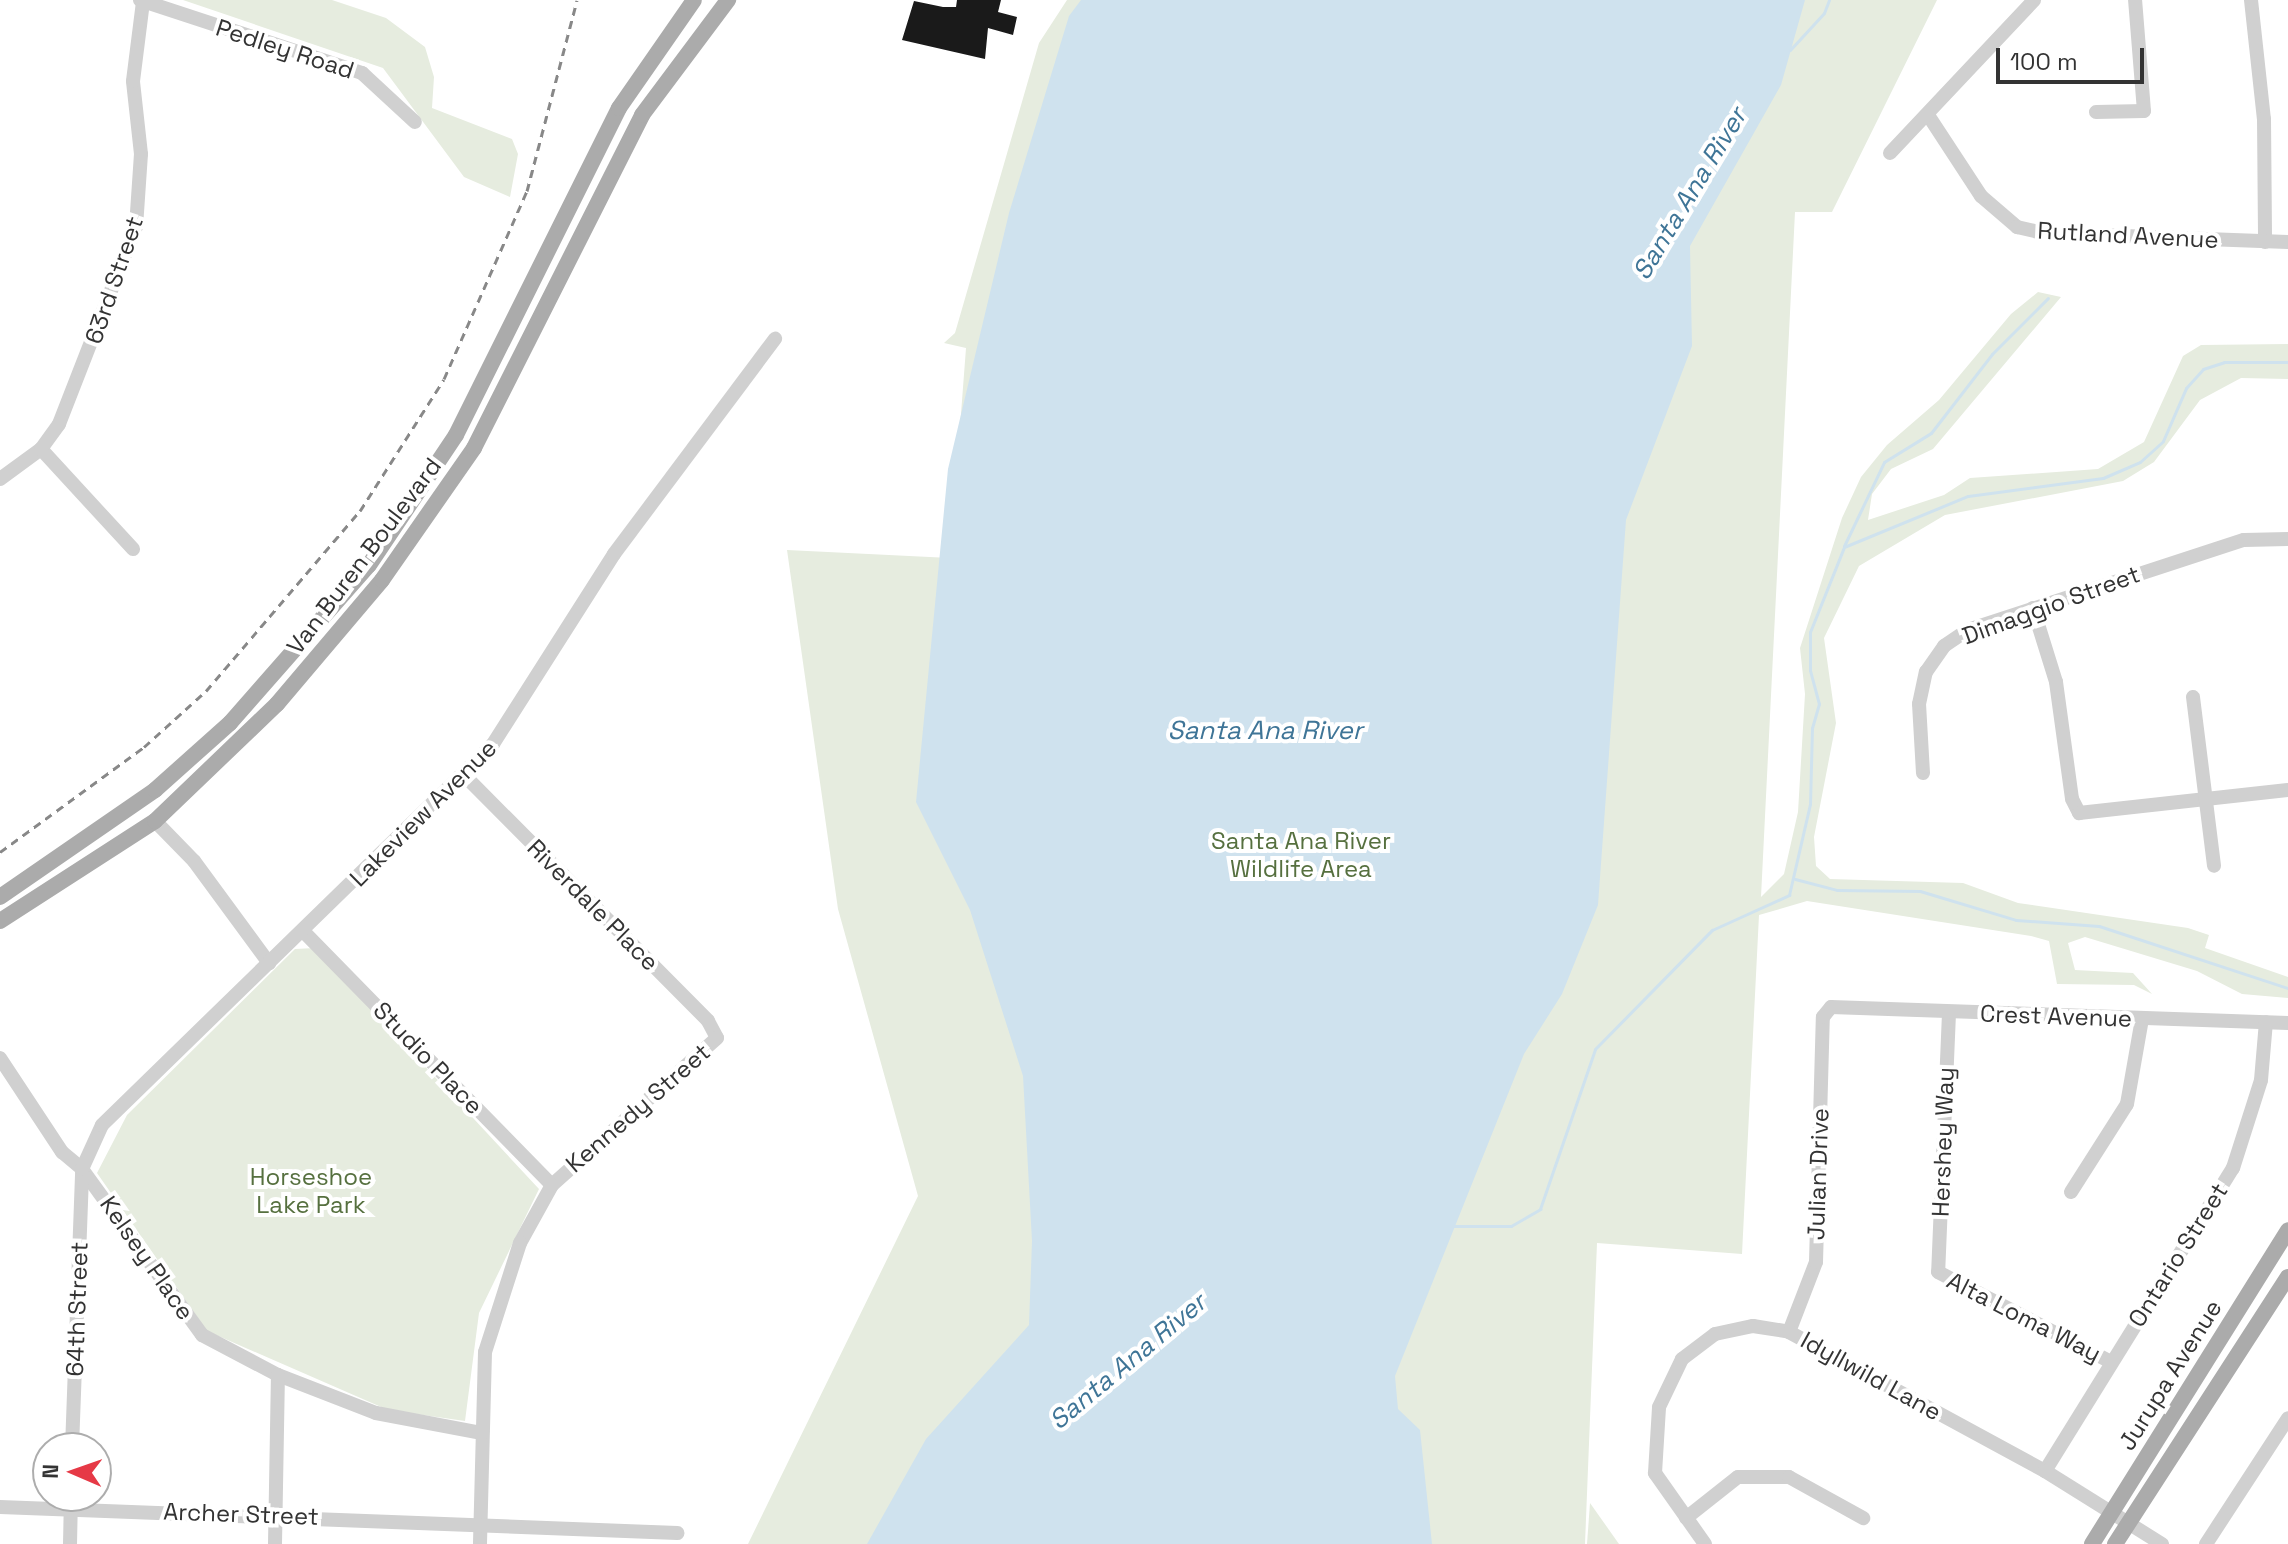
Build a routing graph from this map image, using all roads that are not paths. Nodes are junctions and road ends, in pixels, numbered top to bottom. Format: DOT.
graph roads {
  1 [pos="694,0"];
  2 [pos="728,0"];
  3 [pos="2034,0"];
  4 [pos="2135,0"];
  5 [pos="2251,0"];
  6 [pos="142,1"];
  7 [pos="2096,112"];
  8 [pos="1928,115"];
  9 [pos="415,122"];
  10 [pos="1890,153"];
  11 [pos="2265,242"];
  12 [pos="2288,242"];
  13 [pos="775,339"];
  14 [pos="41,449"];
  15 [pos="0,479"];
  16 [pos="2288,539"];
  17 [pos="133,549"];
  18 [pos="2033,608"];
  19 [pos="2193,697"];
  20 [pos="1923,773"];
  21 [pos="465,776"];
  22 [pos="155,790"];
  23 [pos="2288,790"];
  24 [pos="2206,800"];
  25 [pos="155,821"];
  26 [pos="2214,866"];
  27 [pos="0,897"];
  28 [pos="0,921"];
  29 [pos="304,932"];
  30 [pos="269,963"];
  31 [pos="1826,1011"];
  32 [pos="1949,1013"];
  33 [pos="2142,1019"];
  34 [pos="2266,1022"];
  35 [pos="2288,1023"];
  36 [pos="717,1038"];
  37 [pos="0,1058"];
  38 [pos="82,1169"];
  39 [pos="552,1185"];
  40 [pos="2071,1192"];
  41 [pos="2288,1230"];
  42 [pos="1938,1272"];
  43 [pos="2288,1277"];
  44 [pos="1789,1332"];
  45 [pos="2111,1362"];
  46 [pos="278,1375"];
  47 [pos="2288,1418"];
  48 [pos="73,1432"];
  49 [pos="482,1433"];
  50 [pos="2045,1471"];
  51 [pos="32,1505"];
  52 [pos="112,1505"];
  53 [pos="0,1507"];
  54 [pos="71,1512"];
  55 [pos="2112,1514"];
  56 [pos="276,1516"];
  57 [pos="1686,1518"];
  58 [pos="1863,1518"];
  59 [pos="481,1523"];
  60 [pos="2128,1523"];
  61 [pos="678,1533"];
  62 [pos="70,1544"];
  63 [pos="275,1544"];
  64 [pos="480,1544"];
  65 [pos="1705,1544"];
  66 [pos="2092,1544"];
  67 [pos="2115,1544"];
  68 [pos="2162,1544"];
  69 [pos="2206,1544"];
  1 -- 22 [label="main road, Van Buren Boulevard"];
  2 -- 25 [label="main road, Van Buren Boulevard"];
  3 -- 8 [label="street"];
  4 -- 7 [label="street"];
  5 -- 11 [label="street"];
  6 -- 9 [label="street, Pedley Road"];
  6 -- 14 [label="street, 63rd Street"];
  8 -- 10 [label="street"];
  8 -- 11 [label="street, Rutland Avenue"];
  11 -- 12 [label="street, Rutland Avenue"];
  13 -- 21 [label="street, Lakeview Avenue"];
  14 -- 15 [label="street, 63rd Street"];
  14 -- 17 [label="street"];
  16 -- 18 [label="street, Dimaggio Street"];
  18 -- 20 [label="street, Dimaggio Street"];
  18 -- 24 [label="street"];
  19 -- 24 [label="street"];
  21 -- 29 [label="street, Lakeview Avenue"];
  21 -- 36 [label="street, Riverdale Place"];
  22 -- 25 [label="main road"];
  22 -- 27 [label="main road, Van Buren Boulevard"];
  23 -- 24 [label="street"];
  24 -- 26 [label="street"];
  25 -- 28 [label="main road, Van Buren Boulevard"];
  25 -- 30 [label="street"];
  29 -- 30 [label="street, Lakeview Avenue"];
  29 -- 39 [label="street, Studio Place"];
  30 -- 38 [label="street, Lakeview Avenue"];
  31 -- 32 [label="street, Crest Avenue"];
  31 -- 44 [label="street, Julian Drive"];
  32 -- 33 [label="street, Crest Avenue"];
  32 -- 42 [label="street, Hershey Way"];
  33 -- 34 [label="street, Crest Avenue"];
  33 -- 40 [label="street"];
  34 -- 35 [label="street, Crest Avenue"];
  34 -- 45 [label="street, Ontario Street"];
  36 -- 39 [label="street, Kennedy Street"];
  37 -- 38 [label="street, Kelsey Place"];
  38 -- 46 [label="street, Kelsey Place"];
  38 -- 48 [label="street, 64th Street"];
  39 -- 49 [label="street, Kennedy Street"];
  41 -- 55 [label="main road, Jurupa Avenue"];
  42 -- 45 [label="street, Alta Loma Way"];
  43 -- 60 [label="main road, Jurupa Avenue"];
  44 -- 50 [label="street, Idyllwild Lane"];
  44 -- 57 [label="street, Idyllwild Lane"];
  45 -- 50 [label="street, Ontario Street"];
  46 -- 49 [label="street, Kelsey Place"];
  46 -- 56 [label="street"];
  47 -- 69 [label="street"];
  49 -- 59 [label="street, Kennedy Street"];
  50 -- 55 [label="street, Idyllwild Lane"];
  51 -- 53 [label="street, Archer Street"];
  52 -- 56 [label="street, Archer Street"];
  54 -- 62 [label="street"];
  55 -- 60 [label="street, Idyllwild Lane"];
  55 -- 66 [label="main road, Jurupa Avenue"];
  56 -- 59 [label="street, Archer Street"];
  56 -- 63 [label="street"];
  57 -- 58 [label="street"];
  57 -- 65 [label="street, Idyllwild Lane"];
  59 -- 61 [label="street, Archer Street"];
  59 -- 64 [label="street, Kennedy Street"];
  60 -- 67 [label="main road, Jurupa Avenue"];
  60 -- 68 [label="street, Idyllwild Lane"];
}
